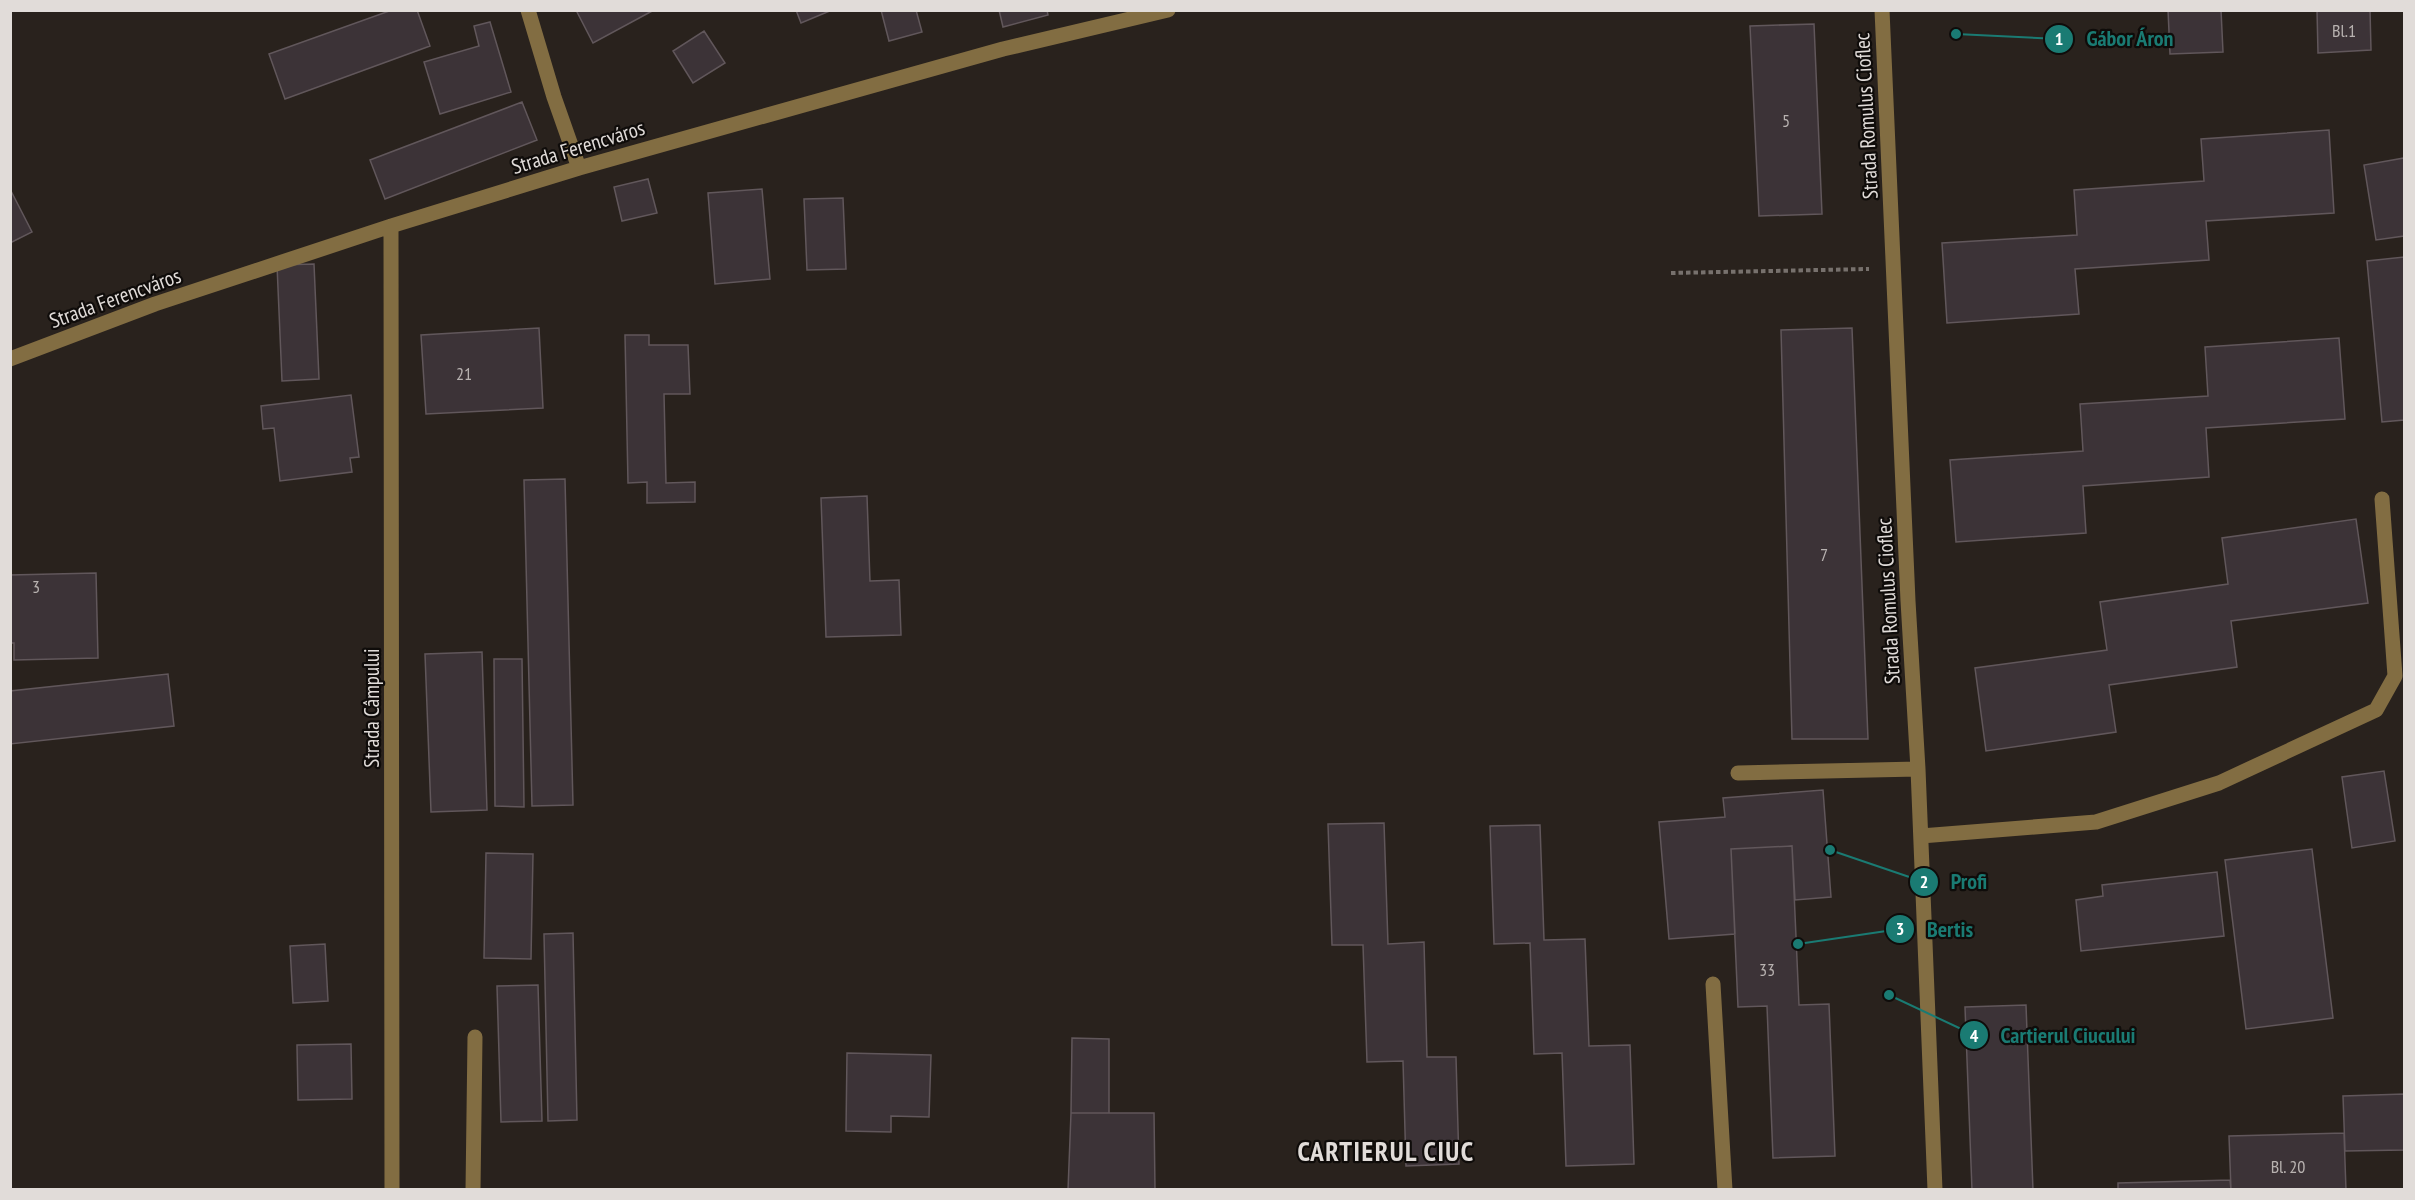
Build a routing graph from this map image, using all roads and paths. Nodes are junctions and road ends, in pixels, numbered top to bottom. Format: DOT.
graph roads {
  1 [pos="528,10"];
  2 [pos="1168,10"];
  3 [pos="1882,10"];
  4 [pos="579,168"];
  5 [pos="391,226"];
  6 [pos="1894,268"];
  7 [pos="1671,273"];
  8 [pos="10,359"];
  9 [pos="2382,499"];
  10 [pos="1918,769"];
  11 [pos="1738,774"];
  12 [pos="1921,836"];
  13 [pos="1713,984"];
  14 [pos="475,1037"];
  15 [pos="392,1190"];
  16 [pos="473,1190"];
  17 [pos="1725,1190"];
  18 [pos="1935,1190"];
  1 -- 4 [label="street"];
  2 -- 4 [label="street, Strada Ferencváros"];
  3 -- 6 [label="street, Strada Romulus Cioflec"];
  4 -- 5 [label="street, Strada Ferencváros"];
  5 -- 8 [label="street, Strada Ferencváros"];
  5 -- 15 [label="street, Strada Câmpului"];
  6 -- 7 [label="path"];
  6 -- 10 [label="street, Strada Romulus Cioflec"];
  9 -- 12 [label="street"];
  10 -- 11 [label="street"];
  10 -- 12 [label="street, Strada Romulus Cioflec"];
  12 -- 18 [label="street, Strada Romulus Cioflec"];
  13 -- 17 [label="street"];
  14 -- 16 [label="street"];
}
